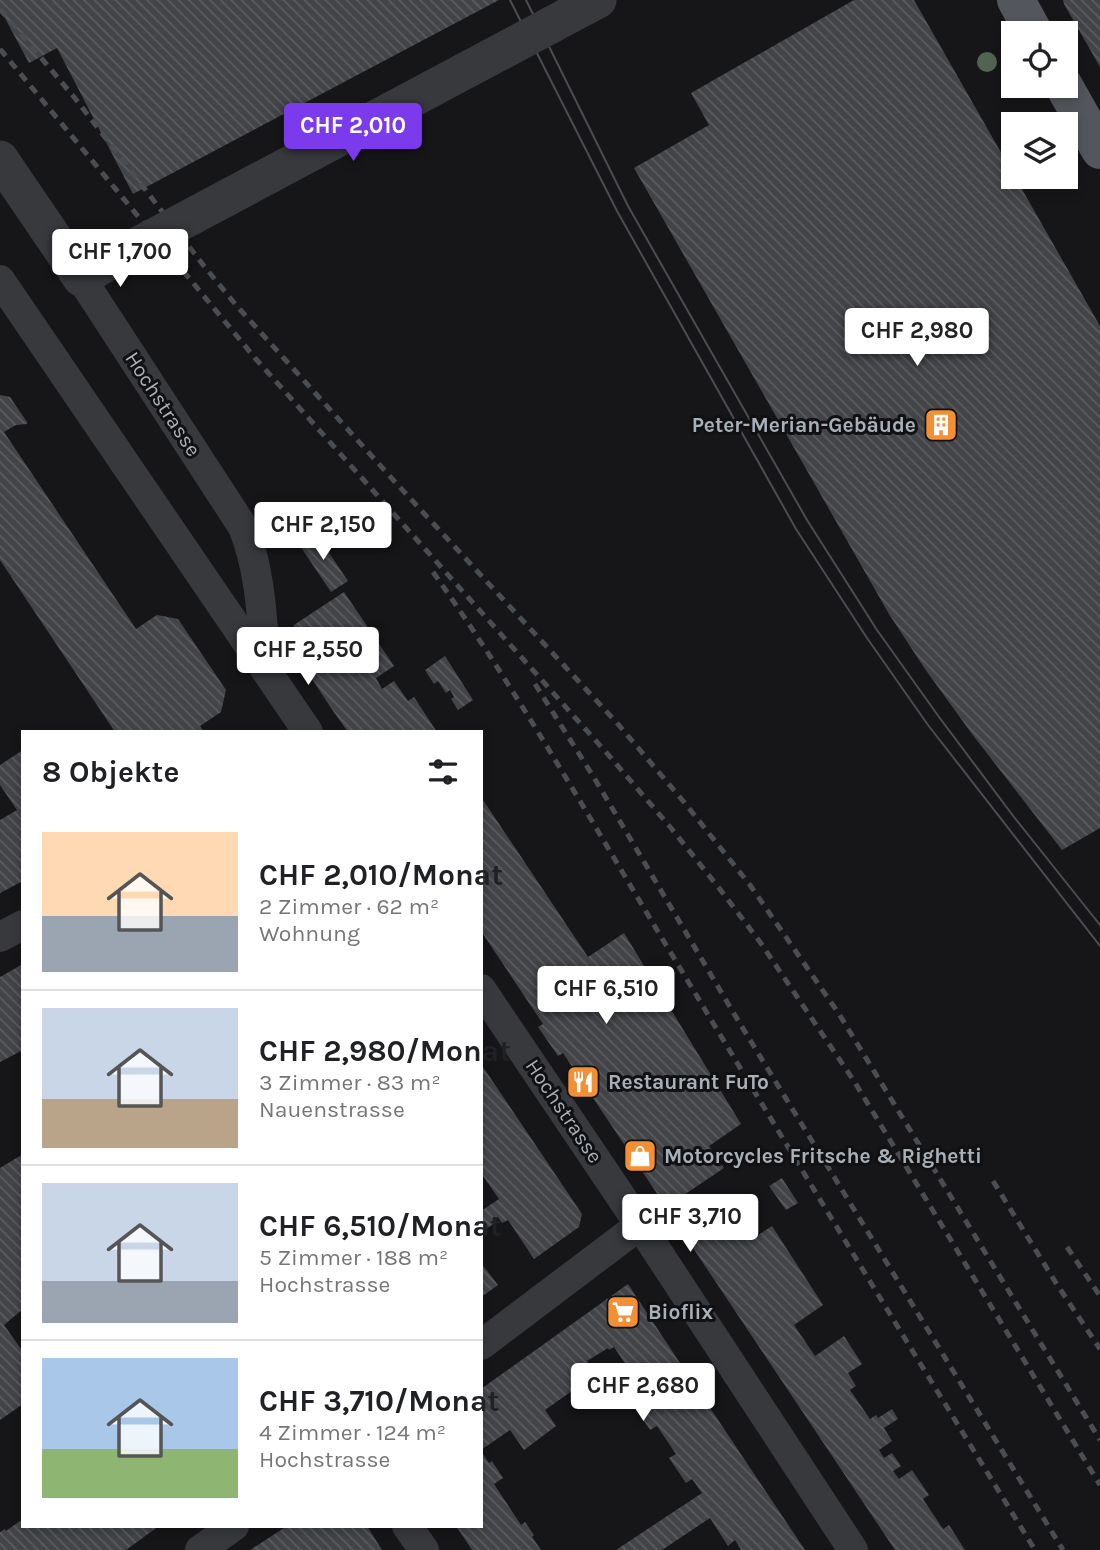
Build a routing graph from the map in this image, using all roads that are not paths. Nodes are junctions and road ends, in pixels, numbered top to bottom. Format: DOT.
graph roads {
  1 [pos="1016,0"];
  2 [pos="583,8"];
  3 [pos="1027,21"];
  4 [pos="1071,98"];
  5 [pos="1100,150"];
  6 [pos="0,159"];
  7 [pos="81,278"];
  8 [pos="0,280"];
  9 [pos="10,315"];
  10 [pos="267,672"];
  11 [pos="307,730"];
  12 [pos="21,926"];
  13 [pos="0,937"];
  14 [pos="483,992"];
  15 [pos="640,1225"];
  16 [pos="483,1343"];
  17 [pos="231,1528"];
  18 [pos="408,1528"];
  19 [pos="200,1550"];
  20 [pos="424,1550"];
  21 [pos="853,1550"];
  1 -- 3 [label="main road"];
  2 -- 7 [label="street, bridge"];
  4 -- 5 [label="main road"];
  6 -- 7 [label="street, Hochstrasse"];
  7 -- 10 [label="street, Hochstrasse"];
  8 -- 9 [label="street, Hochstrasse"];
  9 -- 10 [label="street, Hochstrasse"];
  10 -- 11 [label="street, Hochstrasse"];
  12 -- 13 [label="street"];
  14 -- 15 [label="street, Hochstrasse"];
  15 -- 16 [label="street"];
  15 -- 21 [label="street, Hochstrasse"];
  17 -- 19 [label="street"];
  18 -- 20 [label="street"];
}
